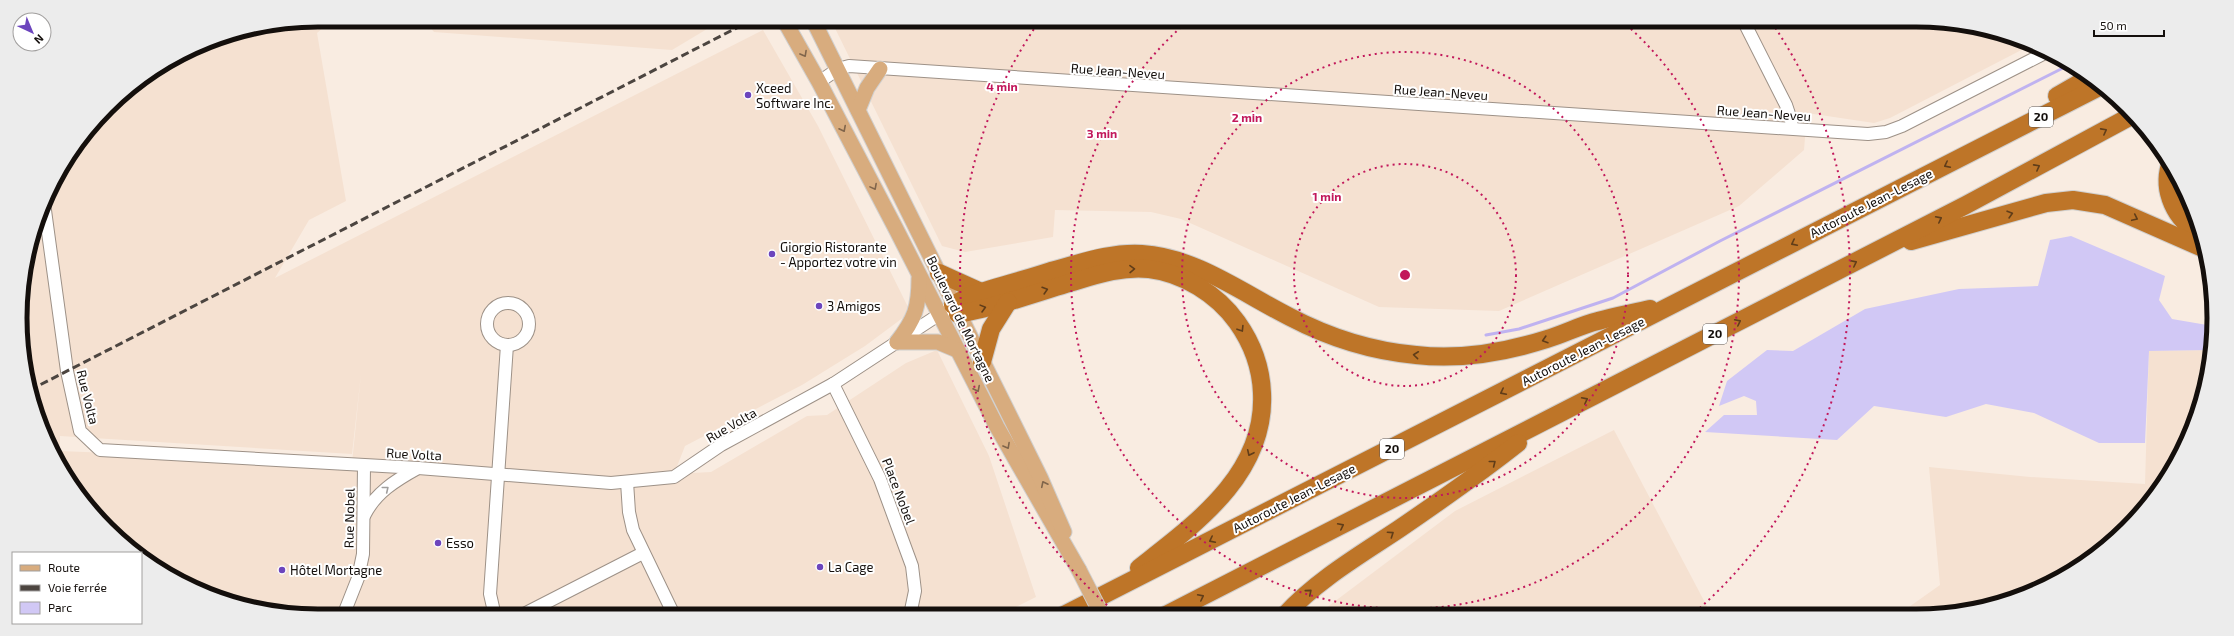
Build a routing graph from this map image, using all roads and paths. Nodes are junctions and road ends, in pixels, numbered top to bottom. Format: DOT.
graph roads {
  1 [pos="788,27"];
  2 [pos="817,27"];
  3 [pos="1747,27"];
  4 [pos="2041,55"];
  5 [pos="838,69"];
  6 [pos="880,69"];
  7 [pos="2084,80"];
  8 [pos="819,82"];
  9 [pos="2095,89"];
  10 [pos="858,110"];
  11 [pos="2128,119"];
  12 [pos="1792,128"];
  13 [pos="1982,147"];
  14 [pos="2169,175"];
  15 [pos="46,215"];
  16 [pos="2193,228"];
  17 [pos="2198,246"];
  18 [pos="1880,250"];
  19 [pos="939,273"];
  20 [pos="919,275"];
  21 [pos="981,292"];
  22 [pos="1008,302"];
  23 [pos="1675,304"];
  24 [pos="950,311"];
  25 [pos="897,342"];
  26 [pos="507,345"];
  27 [pos="957,350"];
  28 [pos="982,362"];
  29 [pos="833,384"];
  30 [pos="1550,418"];
  31 [pos="364,466"];
  32 [pos="418,468"];
  33 [pos="500,474"];
  34 [pos="627,482"];
  35 [pos="363,519"];
  36 [pos="643,553"];
  37 [pos="1079,570"];
  38 [pos="1109,592"];
  39 [pos="346,609"];
  40 [pos="493,609"];
  41 [pos="534,609"];
  42 [pos="671,609"];
  43 [pos="911,609"];
  44 [pos="1076,609"];
  45 [pos="1099,609"];
  46 [pos="1178,609"];
  47 [pos="1291,609"];
  1 -- 8 [label="main road, Boulevard de Mortagne, one-way"];
  2 -- 5 [label="main road, Boulevard de Mortagne"];
  3 -- 12 [label="street"];
  4 -- 12 [label="street, Rue Jean-Neveu"];
  5 -- 6 [label="street, Rue Jean-Neveu"];
  5 -- 8 [label="street, Rue Jean-Neveu"];
  5 -- 10 [label="main road, Boulevard de Mortagne"];
  6 -- 10 [label="main road"];
  6 -- 12 [label="street, Rue Jean-Neveu"];
  7 -- 13 [label="highway"];
  8 -- 20 [label="main road, Boulevard de Mortagne, one-way"];
  9 -- 13 [label="highway, Autoroute Jean-Lesage / 20"];
  10 -- 19 [label="main road, Boulevard de Mortagne"];
  18 -- 11 [label="highway, 20, one-way"];
  13 -- 23 [label="highway, Autoroute Jean-Lesage / 20, one-way"];
  14 -- 16 [label="highway"];
  15 -- 31 [label="street, Rue Volta"];
  18 -- 17 [label="highway, one-way"];
  30 -- 18 [label="highway, 20, one-way"];
  19 -- 21 [label="highway"];
  19 -- 24 [label="main road, Boulevard de Mortagne"];
  20 -- 24 [label="main road, Boulevard de Mortagne"];
  20 -- 25 [label="main road"];
  23 -- 21 [label="highway, one-way"];
  21 -- 24 [label="highway"];
  24 -- 22 [label="highway, one-way"];
  22 -- 28 [label="highway"];
  22 -- 38 [label="highway, one-way"];
  23 -- 38 [label="highway, Autoroute Jean-Lesage / 20, one-way"];
  24 -- 25 [label="street, Rue Volta"];
  24 -- 27 [label="main road, Boulevard de Mortagne"];
  24 -- 28 [label="main road, Boulevard de Mortagne"];
  25 -- 27 [label="main road"];
  25 -- 29 [label="street, Rue Volta"];
  26 -- 33 [label="street"];
  27 -- 37 [label="main road, Boulevard de Mortagne, one-way"];
  37 -- 28 [label="main road, Boulevard de Mortagne, one-way"];
  29 -- 34 [label="street, Rue Volta"];
  29 -- 43 [label="street, Place Nobel"];
  46 -- 30 [label="highway, 20, one-way"];
  47 -- 30 [label="highway, one-way"];
  31 -- 32 [label="street, Rue Volta"];
  31 -- 35 [label="street, Rue Nobel"];
  32 -- 33 [label="street, Rue Volta"];
  35 -- 32 [label="street, one-way"];
  33 -- 34 [label="street, Rue Volta"];
  33 -- 40 [label="street"];
  34 -- 36 [label="street"];
  35 -- 39 [label="street, Rue Nobel"];
  36 -- 41 [label="street"];
  36 -- 42 [label="street"];
  37 -- 45 [label="main road, Boulevard de Mortagne, bridge"];
  38 -- 44 [label="highway, Autoroute Jean-Lesage / 20"];
}
